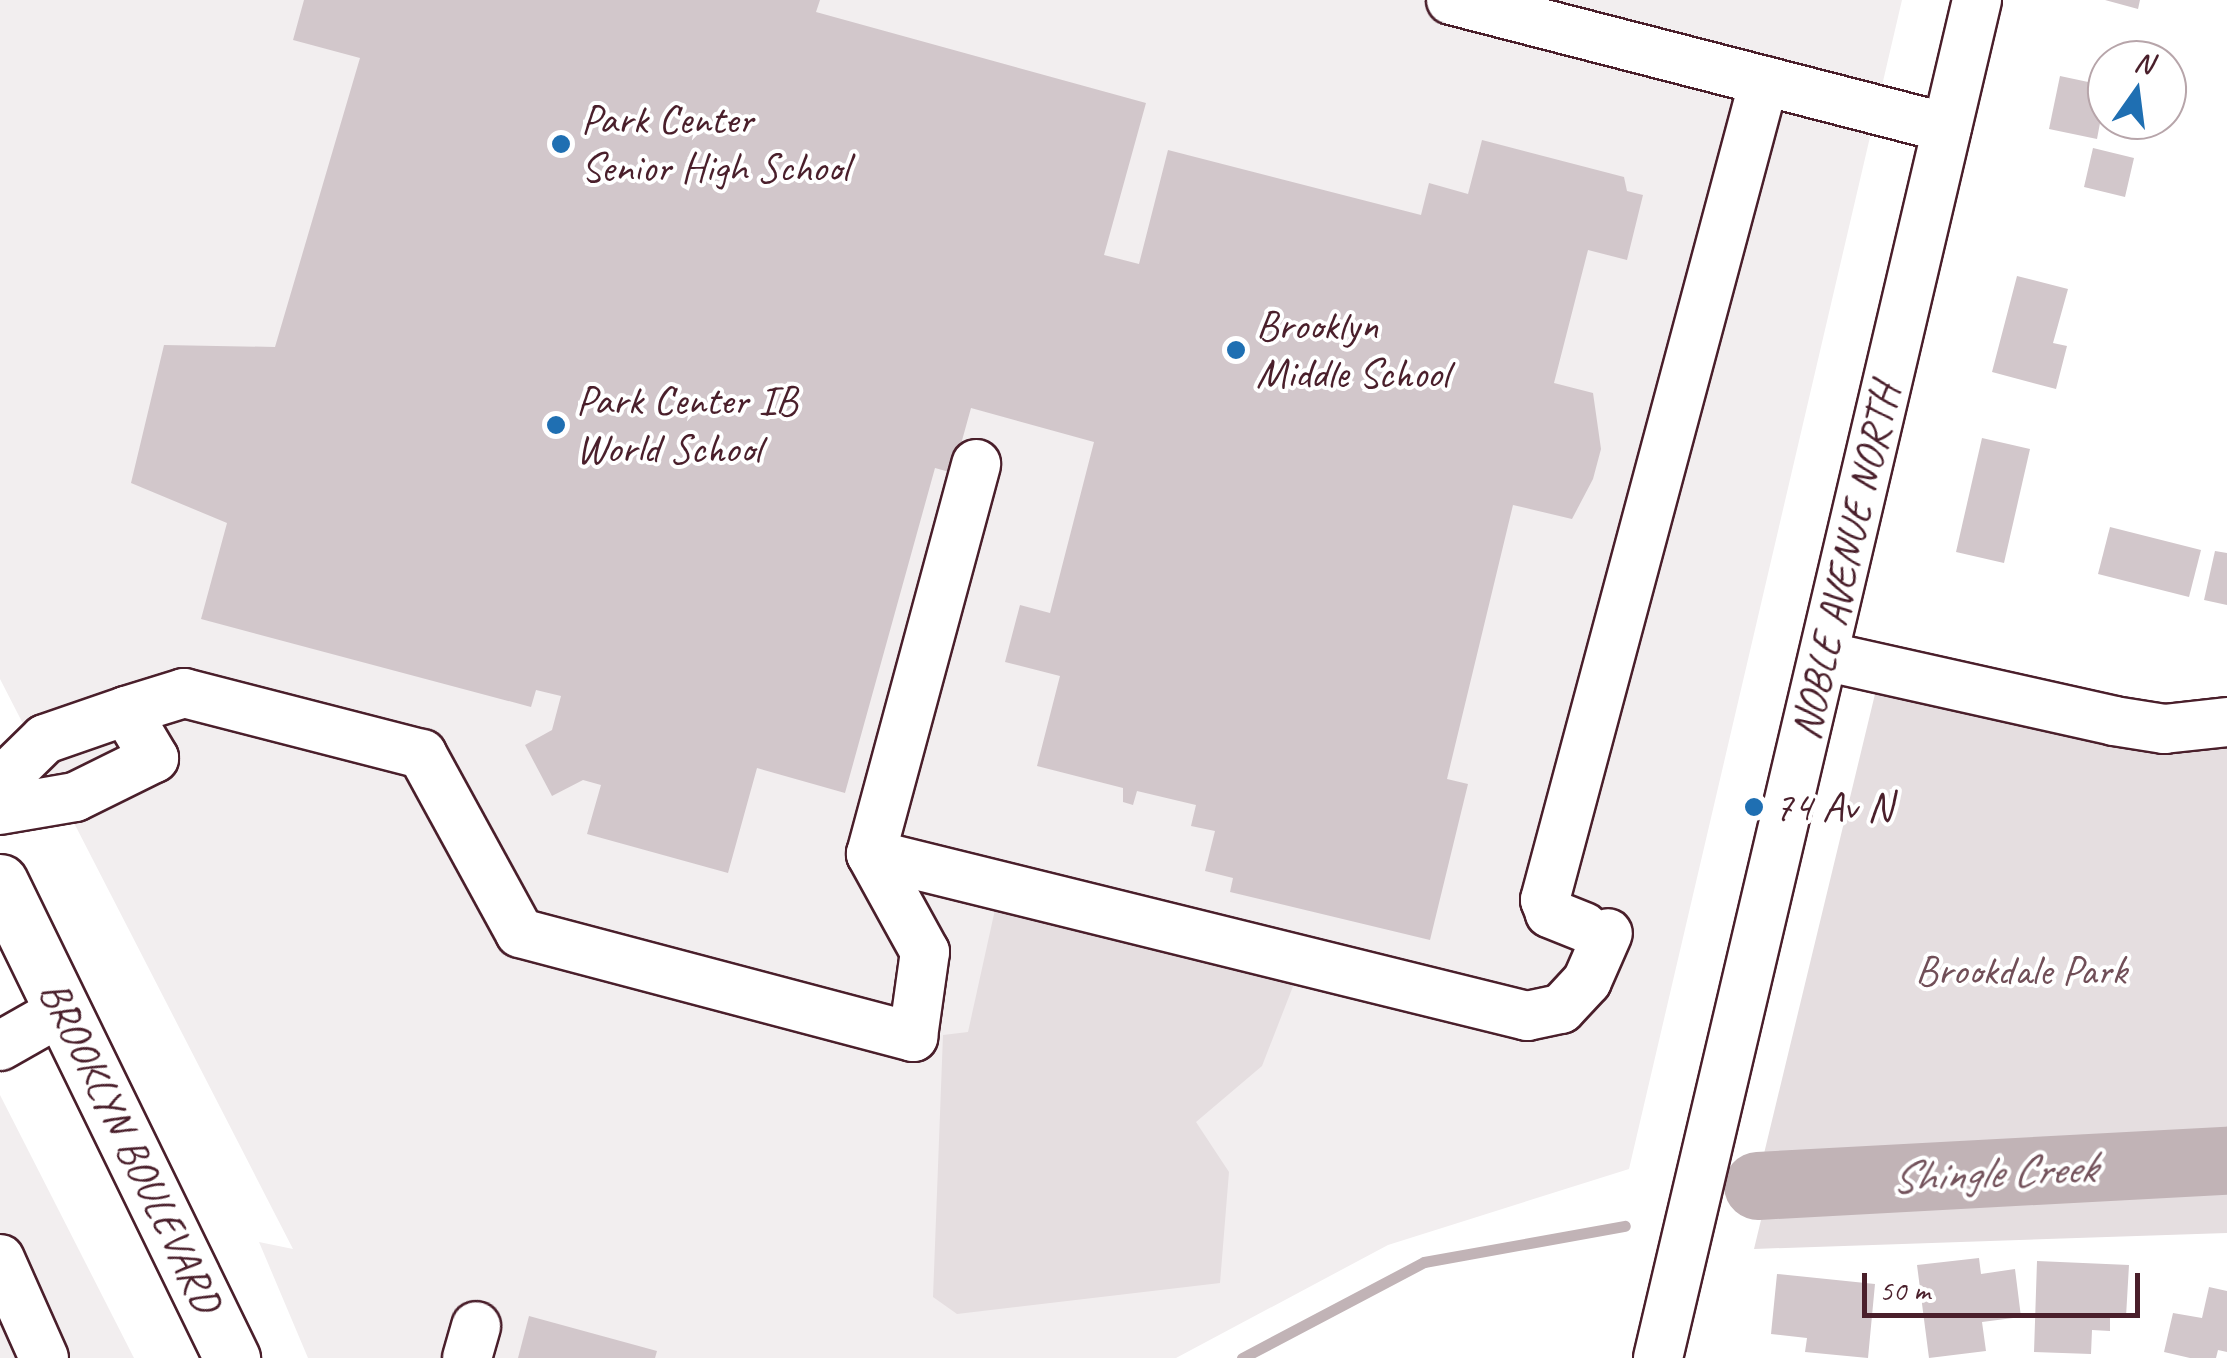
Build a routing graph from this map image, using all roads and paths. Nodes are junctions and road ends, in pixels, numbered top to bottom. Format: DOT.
graph roads {
  1 [pos="1451,0"];
  2 [pos="1977,0"];
  3 [pos="1764,81"];
  4 [pos="1946,128"];
  5 [pos="976,464"];
  6 [pos="1824,656"];
  7 [pos="126,711"];
  8 [pos="2227,722"];
  9 [pos="0,783"];
  10 [pos="0,810"];
  11 [pos="871,854"];
  12 [pos="0,882"];
  13 [pos="64,1008"];
  14 [pos="0,1046"];
  15 [pos="0,1259"];
  16 [pos="44,1358"];
  17 [pos="232,1358"];
  18 [pos="1658,1358"];
  1 -- 3 [label="street"];
  2 -- 4 [label="street, NOBLE AVENUE NORTH"];
  3 -- 4 [label="street"];
  3 -- 11 [label="street"];
  4 -- 6 [label="street, NOBLE AVENUE NORTH"];
  5 -- 11 [label="street"];
  6 -- 8 [label="street"];
  6 -- 18 [label="street, NOBLE AVENUE NORTH"];
  7 -- 9 [label="street"];
  7 -- 10 [label="street"];
  7 -- 11 [label="street"];
  12 -- 13 [label="main road, BROOKLYN BOULEVARD"];
  13 -- 14 [label="street"];
  13 -- 17 [label="main road, BROOKLYN BOULEVARD"];
  15 -- 16 [label="street"];
}
